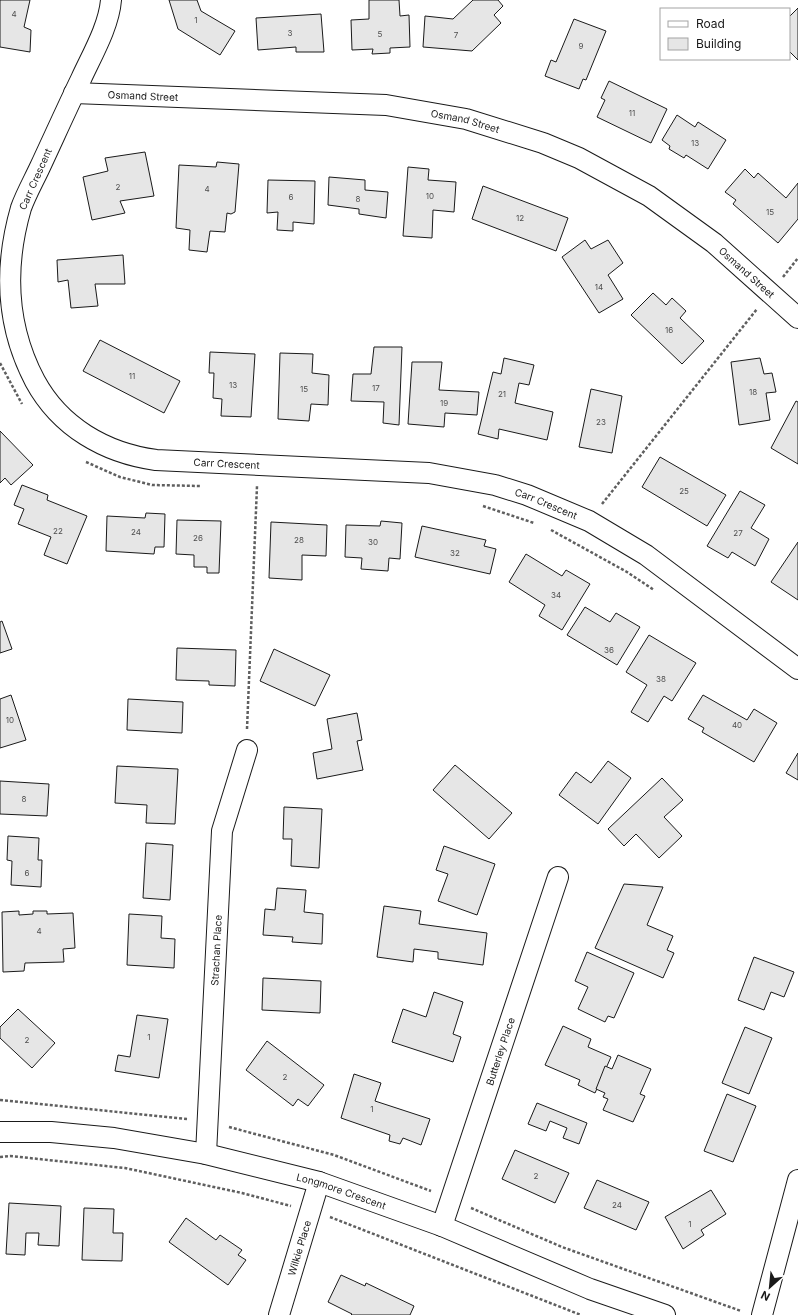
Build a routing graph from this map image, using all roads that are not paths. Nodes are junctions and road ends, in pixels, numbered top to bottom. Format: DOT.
graph roads {
  1 [pos="111,0"];
  2 [pos="74,93"];
  3 [pos="798,318"];
  4 [pos="798,669"];
  5 [pos="247,750"];
  6 [pos="558,877"];
  7 [pos="0,1132"];
  8 [pos="206,1154"];
  9 [pos="798,1180"];
  10 [pos="319,1182"];
  11 [pos="442,1226"];
  12 [pos="279,1315"];
  13 [pos="666,1315"];
  14 [pos="762,1315"];
  1 -- 2 [label="street, Carr Crescent"];
  2 -- 3 [label="street, Osmand Street"];
  2 -- 4 [label="street, Carr Crescent"];
  5 -- 8 [label="street, Strachan Place"];
  6 -- 11 [label="street, Butterley Place"];
  7 -- 8 [label="street, Longmore Crescent"];
  8 -- 10 [label="street, Longmore Crescent"];
  9 -- 14 [label="street"];
  10 -- 11 [label="street, Longmore Crescent"];
  10 -- 12 [label="street, Wilkie Place"];
  11 -- 13 [label="street, Longmore Crescent"];
}
